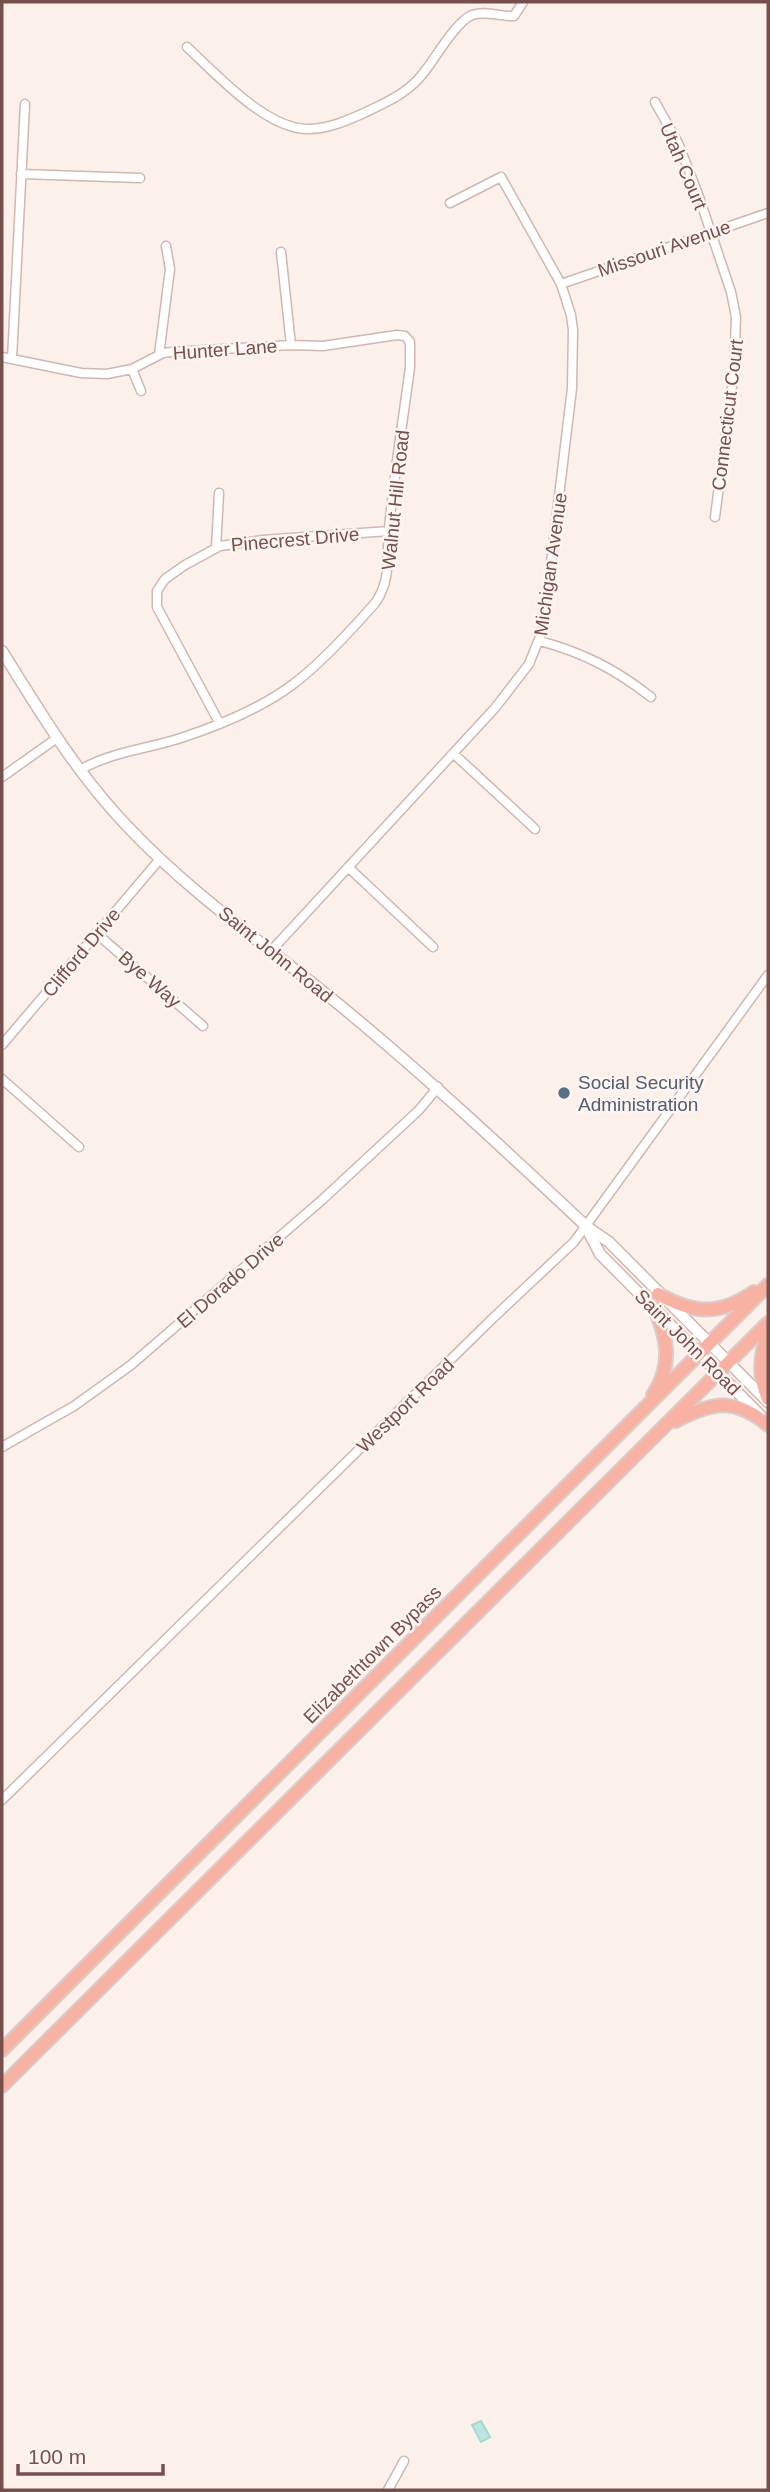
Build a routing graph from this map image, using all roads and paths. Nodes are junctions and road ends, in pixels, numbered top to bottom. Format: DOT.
graph roads {
  1 [pos="521,6"];
  2 [pos="187,47"];
  3 [pos="655,102"];
  4 [pos="25,104"];
  5 [pos="21,174"];
  6 [pos="140,178"];
  7 [pos="450,203"];
  8 [pos="768,213"];
  9 [pos="710,232"];
  10 [pos="166,246"];
  11 [pos="281,252"];
  12 [pos="561,284"];
  13 [pos="410,342"];
  14 [pos="291,345"];
  15 [pos="159,355"];
  16 [pos="2,357"];
  17 [pos="12,359"];
  18 [pos="132,369"];
  19 [pos="141,391"];
  20 [pos="219,493"];
  21 [pos="715,517"];
  22 [pos="388,531"];
  23 [pos="216,548"];
  24 [pos="540,641"];
  25 [pos="2,650"];
  26 [pos="651,696"];
  27 [pos="220,724"];
  28 [pos="57,738"];
  29 [pos="454,754"];
  30 [pos="80,770"];
  31 [pos="2,777"];
  32 [pos="534,829"];
  33 [pos="160,859"];
  34 [pos="348,867"];
  35 [pos="96,933"];
  36 [pos="433,947"];
  37 [pos="271,951"];
  38 [pos="768,975"];
  39 [pos="204,1026"];
  40 [pos="2,1045"];
  41 [pos="2,1079"];
  42 [pos="438,1087"];
  43 [pos="79,1147"];
  44 [pos="586,1226"];
  45 [pos="768,1283"];
  46 [pos="656,1300"];
  47 [pos="768,1323"];
  48 [pos="768,1332"];
  49 [pos="710,1343"];
  50 [pos="700,1354"];
  51 [pos="729,1362"];
  52 [pos="719,1373"];
  53 [pos="768,1401"];
  54 [pos="639,1415"];
  55 [pos="768,1424"];
  56 [pos="658,1433"];
  57 [pos="2,1447"];
  58 [pos="2,1800"];
  59 [pos="2,2050"];
  60 [pos="2,2086"];
  61 [pos="404,2461"];
  62 [pos="388,2490"];
  1 -- 2 [label="street"];
  3 -- 9 [label="street, Utah Court"];
  4 -- 5 [label="street"];
  5 -- 6 [label="street"];
  5 -- 17 [label="street"];
  7 -- 12 [label="street, Michigan Avenue"];
  8 -- 9 [label="street, Missouri Avenue"];
  9 -- 12 [label="street, Missouri Avenue"];
  9 -- 21 [label="street, Connecticut Court"];
  10 -- 15 [label="street"];
  11 -- 14 [label="street"];
  12 -- 24 [label="street, Michigan Avenue"];
  13 -- 14 [label="street, Hunter Lane"];
  13 -- 22 [label="street, Walnut Hill Road"];
  14 -- 15 [label="street, Hunter Lane"];
  15 -- 18 [label="street, Hunter Lane"];
  16 -- 17 [label="street, Hunter Lane"];
  17 -- 18 [label="street, Hunter Lane"];
  18 -- 19 [label="street"];
  20 -- 23 [label="street"];
  22 -- 23 [label="street, Pinecrest Drive"];
  22 -- 27 [label="street, Walnut Hill Road"];
  23 -- 27 [label="street, Pinecrest Drive"];
  24 -- 26 [label="street"];
  24 -- 29 [label="street, Michigan Avenue"];
  25 -- 28 [label="street, Saint John Road"];
  27 -- 30 [label="street, Walnut Hill Road"];
  28 -- 30 [label="street, Saint John Road"];
  28 -- 31 [label="street"];
  29 -- 32 [label="street"];
  29 -- 34 [label="street, Michigan Avenue"];
  30 -- 33 [label="street, Saint John Road"];
  33 -- 35 [label="street, Clifford Drive"];
  33 -- 37 [label="street, Saint John Road"];
  34 -- 36 [label="street"];
  34 -- 37 [label="street, Michigan Avenue"];
  35 -- 39 [label="street, Bye Way"];
  35 -- 40 [label="street, Clifford Drive"];
  37 -- 42 [label="street, Saint John Road"];
  38 -- 44 [label="street, Westport Road"];
  41 -- 43 [label="street"];
  42 -- 44 [label="street, Saint John Road"];
  42 -- 57 [label="street, El Dorado Drive"];
  44 -- 46 [label="street, Saint John Road"];
  44 -- 46 [label="street, Saint John Road"];
  44 -- 58 [label="street, Westport Road"];
  45 -- 46 [label="highway"];
  45 -- 49 [label="highway, Elizabethtown Bypass"];
  46 -- 49 [label="street, Saint John Road"];
  46 -- 50 [label="street, Saint John Road"];
  46 -- 54 [label="highway"];
  47 -- 51 [label="highway"];
  48 -- 53 [label="highway"];
  49 -- 50 [label="highway, Elizabethtown Bypass"];
  49 -- 51 [label="street, Saint John Road"];
  50 -- 52 [label="street, Saint John Road"];
  50 -- 54 [label="highway, Elizabethtown Bypass"];
  51 -- 52 [label="highway"];
  51 -- 53 [label="street, Saint John Road"];
  52 -- 55 [label="street, Saint John Road"];
  52 -- 56 [label="highway"];
  54 -- 59 [label="highway, Elizabethtown Bypass"];
  55 -- 56 [label="highway"];
  56 -- 60 [label="highway"];
  61 -- 62 [label="street"];
}
